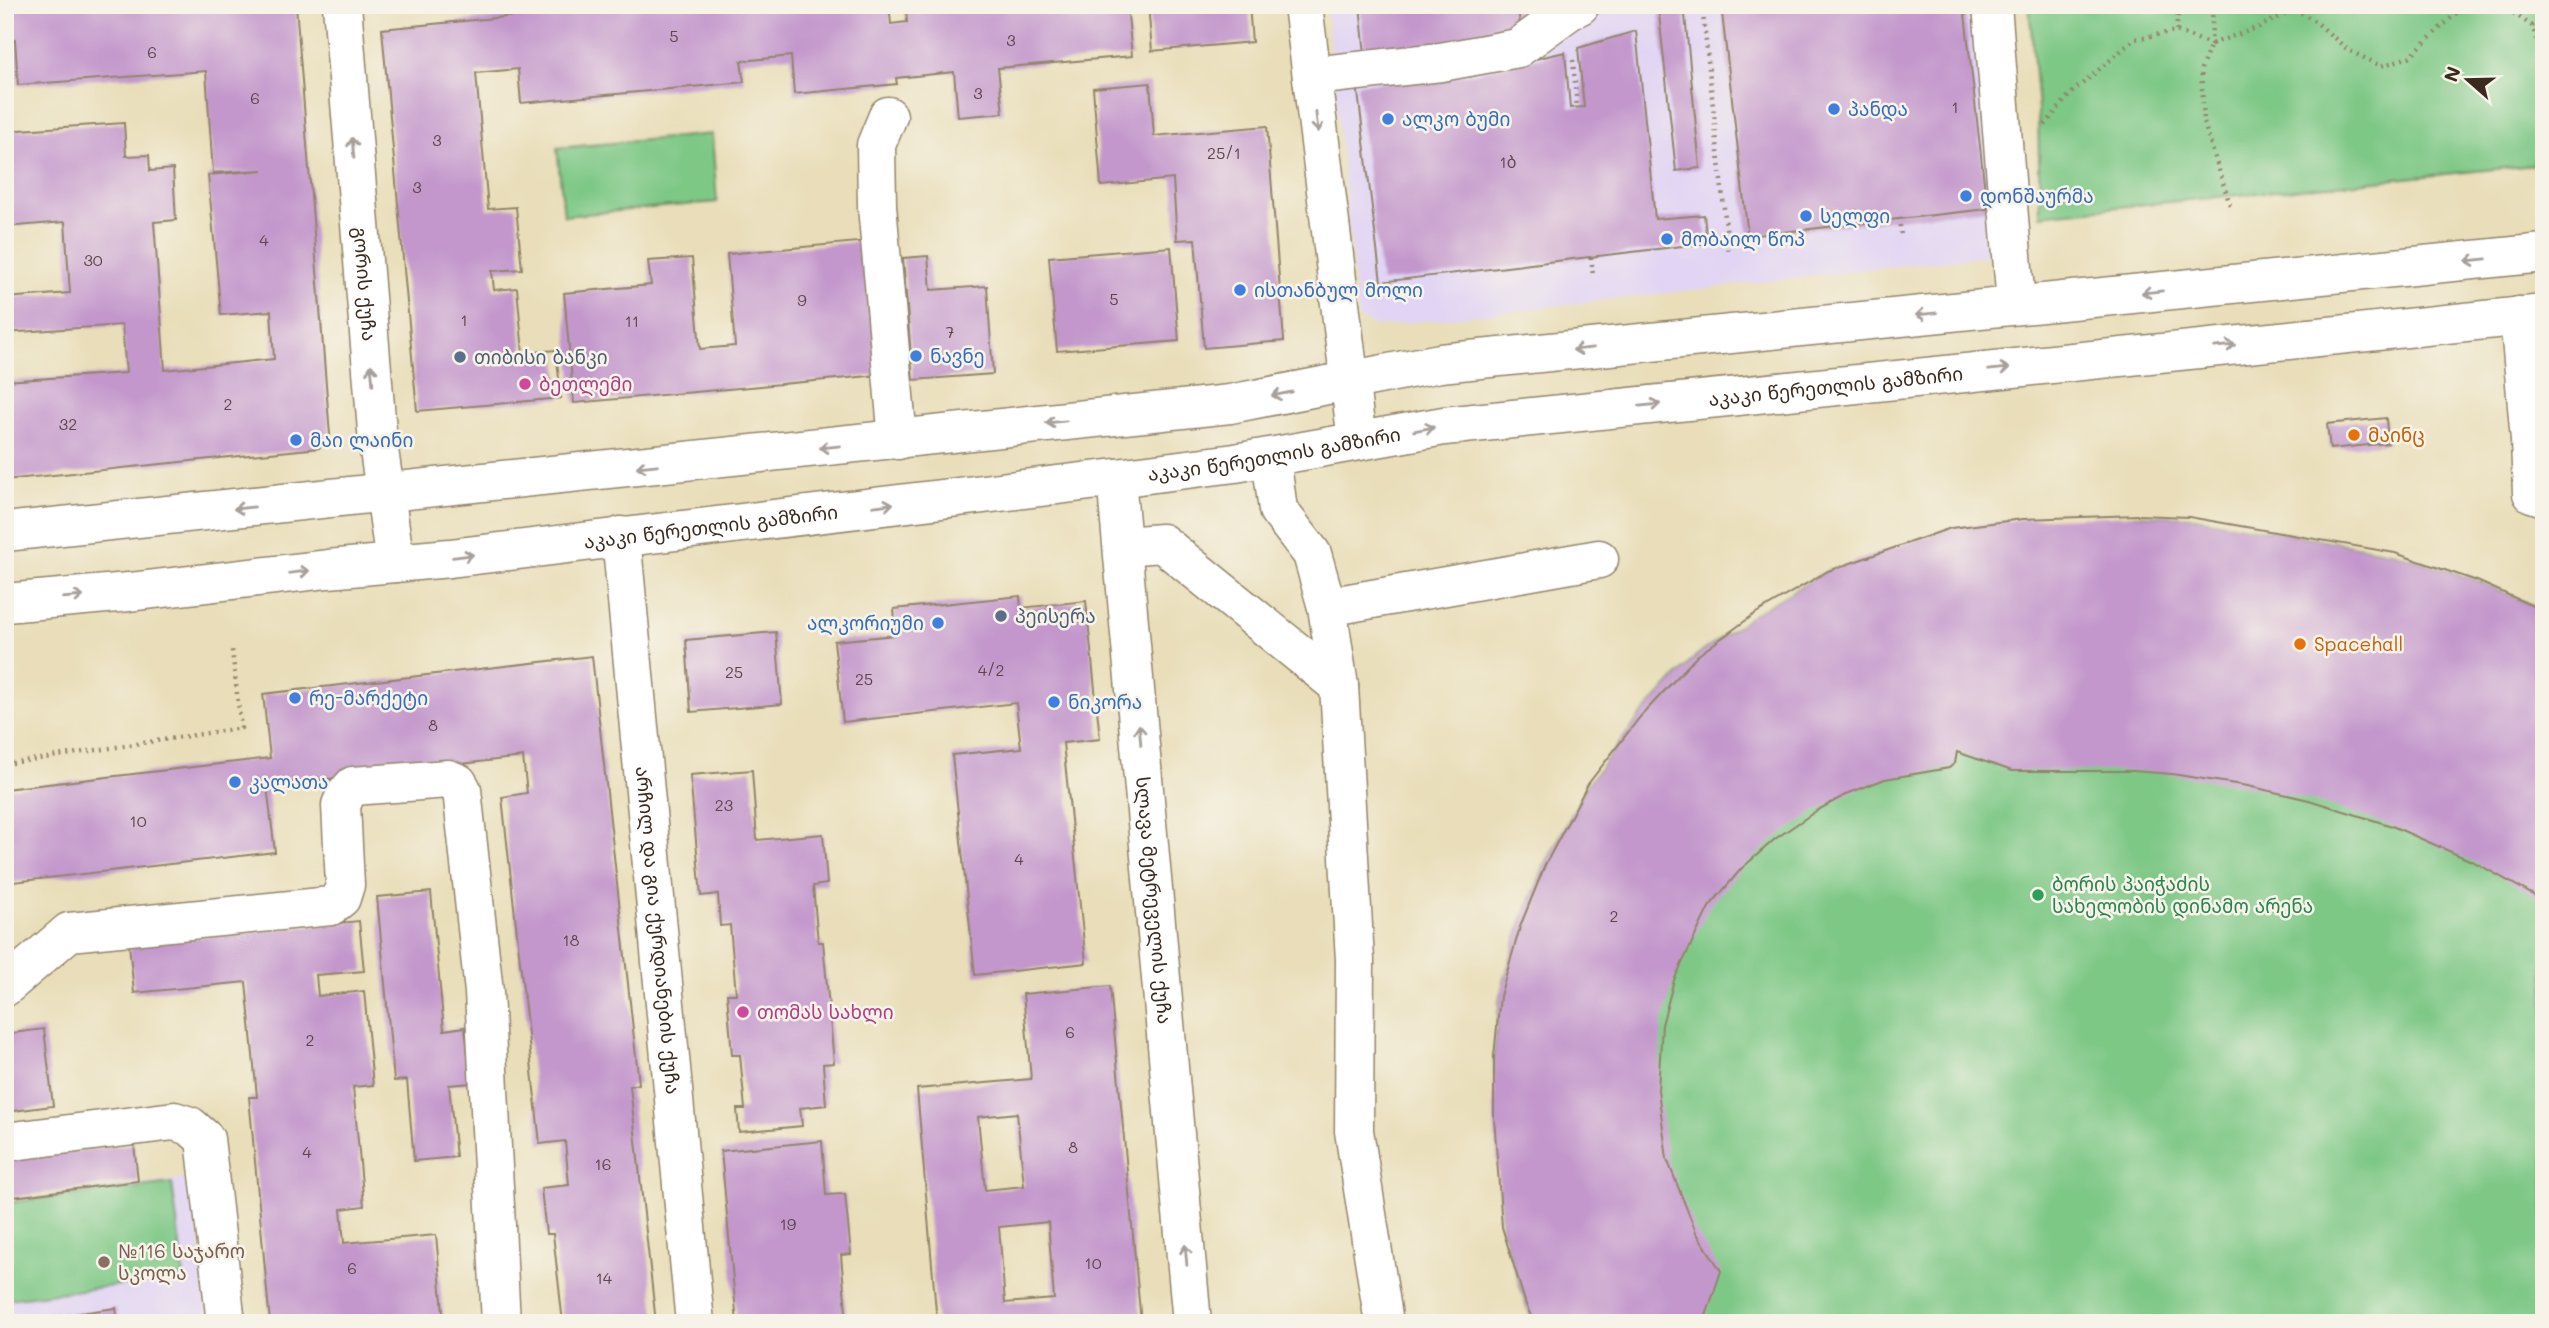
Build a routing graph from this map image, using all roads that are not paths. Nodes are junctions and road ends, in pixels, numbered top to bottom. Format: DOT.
graph roads {
  1 [pos="342,5"];
  2 [pos="1303,5"];
  3 [pos="1580,5"];
  4 [pos="1992,5"];
  5 [pos="1312,76"];
  6 [pos="888,116"];
  7 [pos="2544,253"];
  8 [pos="2017,305"];
  9 [pos="2531,315"];
  10 [pos="1349,381"];
  11 [pos="898,440"];
  12 [pos="1357,442"];
  13 [pos="1271,457"];
  14 [pos="1116,478"];
  15 [pos="386,494"];
  16 [pos="2544,497"];
  17 [pos="5,532"];
  18 [pos="621,536"];
  19 [pos="1123,547"];
  20 [pos="1599,559"];
  21 [pos="395,563"];
  22 [pos="5,603"];
  23 [pos="1327,607"];
  24 [pos="1339,686"];
  25 [pos="5,986"];
  26 [pos="5,1142"];
  27 [pos="226,1323"];
  28 [pos="501,1323"];
  29 [pos="695,1323"];
  30 [pos="1192,1323"];
  31 [pos="1384,1323"];
  15 -- 1 [label="main road, გორის ქუჩა, one-way"];
  2 -- 5 [label="main road"];
  3 -- 5 [label="main road"];
  4 -- 8 [label="main road"];
  5 -- 10 [label="main road, one-way"];
  6 -- 11 [label="main road"];
  7 -- 8 [label="main road, one-way"];
  8 -- 10 [label="main road, one-way"];
  12 -- 9 [label="main road, აკაკი წერეთლის გამზირი, one-way"];
  9 -- 16 [label="main road"];
  10 -- 11 [label="main road, one-way"];
  10 -- 12 [label="main road"];
  11 -- 15 [label="main road, one-way"];
  12 -- 13 [label="main road, აკაკი წერეთლის გამზირი"];
  13 -- 14 [label="main road, აკაკი წერეთლის გამზირი"];
  13 -- 23 [label="main road"];
  18 -- 14 [label="main road, აკაკი წერეთლის გამზირი, one-way"];
  14 -- 19 [label="main road, სლავა მეტრეველის ქუჩა"];
  15 -- 17 [label="main road, one-way"];
  15 -- 21 [label="main road, გორის ქუჩა"];
  21 -- 18 [label="main road, აკაკი წერეთლის გამზირი, one-way"];
  18 -- 29 [label="main road, არჩილ და გია ქურდიანების ქუჩა"];
  19 -- 24 [label="main road"];
  30 -- 19 [label="main road, სლავა მეტრეველის ქუჩა, one-way"];
  20 -- 23 [label="main road"];
  22 -- 21 [label="main road, აკაკი წერეთლის გამზირი, one-way"];
  23 -- 24 [label="main road"];
  24 -- 31 [label="main road"];
  25 -- 28 [label="main road"];
  26 -- 27 [label="main road"];
}
